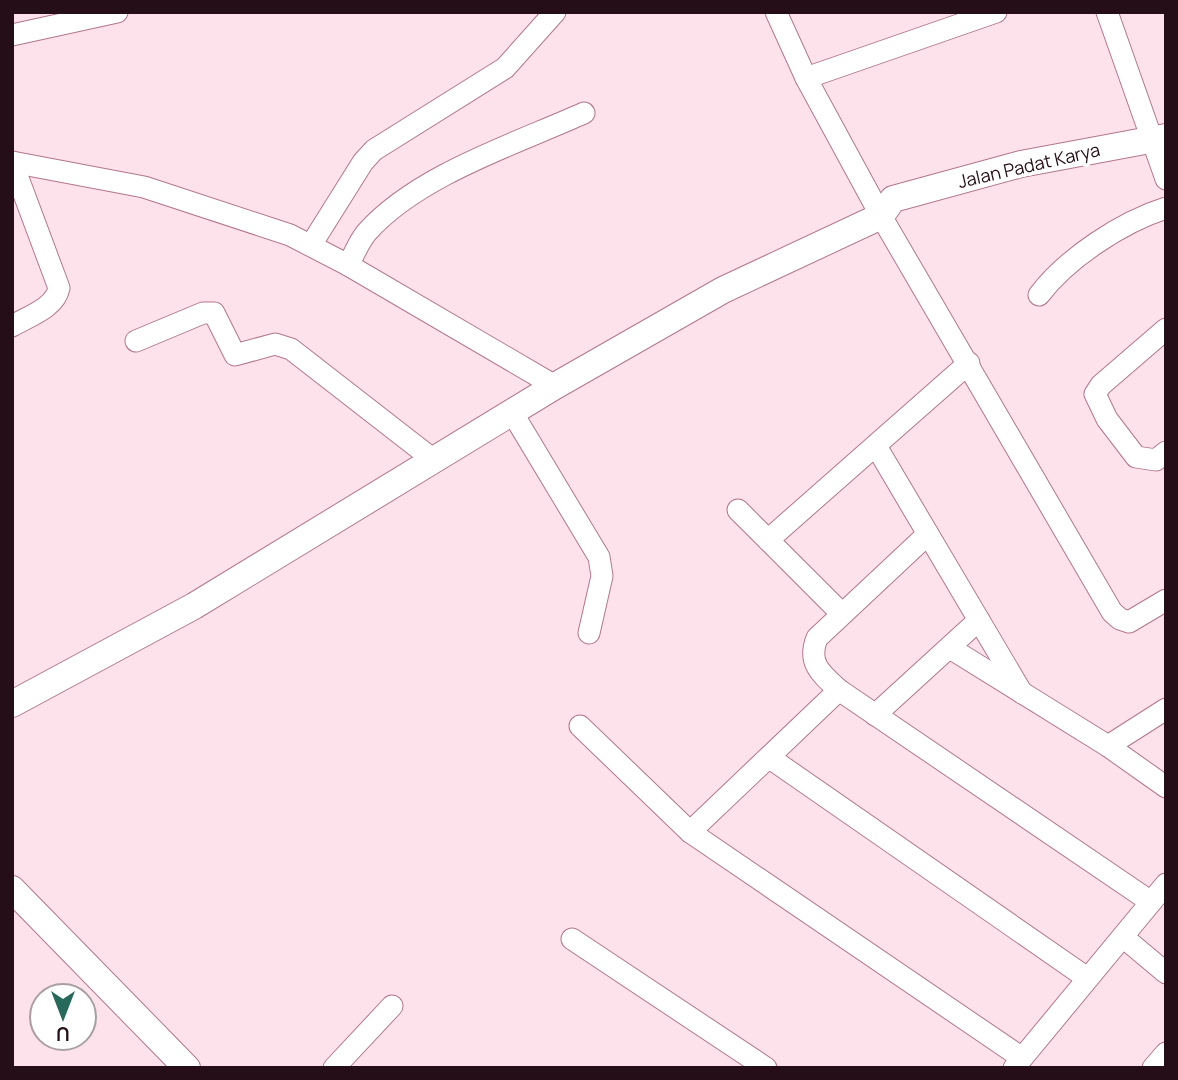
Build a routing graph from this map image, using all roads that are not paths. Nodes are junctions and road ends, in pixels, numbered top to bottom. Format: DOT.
graph roads {
  1 [pos="117,12"];
  2 [pos="555,12"];
  3 [pos="776,12"];
  4 [pos="996,12"];
  5 [pos="1107,12"];
  6 [pos="12,35"];
  7 [pos="806,78"];
  8 [pos="584,113"];
  9 [pos="1159,139"];
  10 [pos="12,162"];
  11 [pos="1166,179"];
  12 [pos="887,208"];
  13 [pos="1166,208"];
  14 [pos="311,245"];
  15 [pos="348,265"];
  16 [pos="1039,295"];
  17 [pos="12,326"];
  18 [pos="1166,329"];
  19 [pos="136,341"];
  20 [pos="969,363"];
  21 [pos="555,386"];
  22 [pos="513,414"];
  23 [pos="876,446"];
  24 [pos="1166,452"];
  25 [pos="435,461"];
  26 [pos="738,510"];
  27 [pos="928,534"];
  28 [pos="768,540"];
  29 [pos="1166,600"];
  30 [pos="841,613"];
  31 [pos="979,620"];
  32 [pos="589,633"];
  33 [pos="950,648"];
  34 [pos="839,690"];
  35 [pos="1022,693"];
  36 [pos="12,704"];
  37 [pos="1166,709"];
  38 [pos="875,715"];
  39 [pos="580,726"];
  40 [pos="1108,746"];
  41 [pos="770,758"];
  42 [pos="1166,787"];
  43 [pos="690,832"];
  44 [pos="1166,884"];
  45 [pos="12,890"];
  46 [pos="1151,902"];
  47 [pos="1122,937"];
  48 [pos="572,939"];
  49 [pos="1166,973"];
  50 [pos="1087,978"];
  51 [pos="392,1006"];
  52 [pos="1166,1053"];
  53 [pos="1018,1063"];
  54 [pos="187,1068"];
  55 [pos="334,1068"];
  56 [pos="766,1068"];
  57 [pos="1153,1068"];
  1 -- 6 [label="street"];
  2 -- 14 [label="street"];
  3 -- 7 [label="street"];
  4 -- 7 [label="street"];
  5 -- 9 [label="street"];
  7 -- 12 [label="street"];
  8 -- 15 [label="street"];
  9 -- 11 [label="street"];
  9 -- 12 [label="street, Jalan Padat Karya"];
  10 -- 14 [label="street"];
  10 -- 17 [label="street"];
  12 -- 20 [label="street"];
  12 -- 21 [label="street, Jalan Padat Karya"];
  13 -- 16 [label="street"];
  14 -- 15 [label="street"];
  15 -- 21 [label="street"];
  18 -- 24 [label="street"];
  19 -- 25 [label="street"];
  20 -- 23 [label="street"];
  20 -- 29 [label="street"];
  21 -- 22 [label="street, Jalan Padat Karya"];
  22 -- 25 [label="street, Jalan Padat Karya"];
  22 -- 32 [label="street"];
  23 -- 27 [label="street"];
  23 -- 28 [label="street"];
  25 -- 36 [label="street, Jalan Padat Karya"];
  26 -- 28 [label="street"];
  27 -- 30 [label="street"];
  27 -- 31 [label="street"];
  28 -- 30 [label="street"];
  30 -- 34 [label="street"];
  31 -- 33 [label="street"];
  31 -- 35 [label="street"];
  33 -- 35 [label="street"];
  33 -- 38 [label="street"];
  34 -- 38 [label="street"];
  34 -- 41 [label="street"];
  35 -- 40 [label="street"];
  37 -- 40 [label="street"];
  38 -- 46 [label="street"];
  39 -- 43 [label="street"];
  40 -- 42 [label="street"];
  41 -- 43 [label="street"];
  41 -- 50 [label="street"];
  43 -- 53 [label="street"];
  44 -- 46 [label="street"];
  45 -- 54 [label="street"];
  46 -- 47 [label="street"];
  47 -- 49 [label="street"];
  47 -- 50 [label="street"];
  48 -- 56 [label="street"];
  50 -- 53 [label="street"];
  51 -- 55 [label="street"];
  52 -- 57 [label="street"];
}
